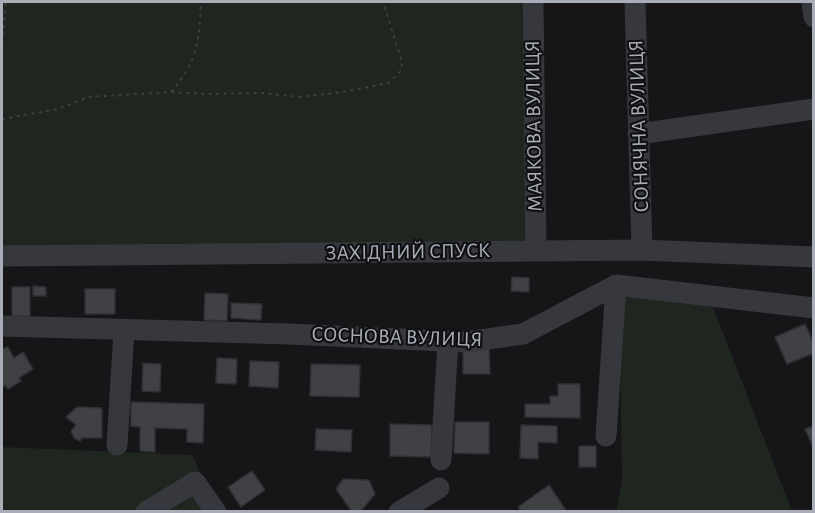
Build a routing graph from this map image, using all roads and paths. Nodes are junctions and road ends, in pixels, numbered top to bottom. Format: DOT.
graph roads {
  1 [pos="6,2"];
  2 [pos="201,2"];
  3 [pos="383,2"];
  4 [pos="533,2"];
  5 [pos="635,2"];
  6 [pos="812,2"];
  7 [pos="813,17"];
  8 [pos="2,43"];
  9 [pos="171,92"];
  10 [pos="813,109"];
  11 [pos="2,119"];
  12 [pos="638,134"];
  13 [pos="642,250"];
  14 [pos="536,251"];
  15 [pos="2,256"];
  16 [pos="813,257"];
  17 [pos="616,285"];
  18 [pos="813,308"];
  19 [pos="2,326"];
  20 [pos="124,330"];
  21 [pos="448,341"];
  22 [pos="606,436"];
  23 [pos="117,445"];
  24 [pos="441,460"];
  25 [pos="439,488"];
  26 [pos="146,512"];
  27 [pos="216,512"];
  28 [pos="399,512"];
  1 -- 8 [label="path"];
  2 -- 9 [label="path"];
  3 -- 9 [label="path"];
  4 -- 14 [label="street, МАЯКОВА ВУЛИЦЯ"];
  5 -- 12 [label="street, СОНЯЧНА ВУЛИЦЯ"];
  6 -- 7 [label="street"];
  9 -- 11 [label="path"];
  10 -- 12 [label="street"];
  12 -- 13 [label="street, СОНЯЧНА ВУЛИЦЯ"];
  13 -- 14 [label="street, ЗАХІДНИЙ СПУСК"];
  13 -- 16 [label="street, ЗАХІДНИЙ СПУСК"];
  14 -- 15 [label="street, ЗАХІДНИЙ СПУСК"];
  17 -- 18 [label="street"];
  17 -- 21 [label="street, СОСНОВА ВУЛИЦЯ"];
  17 -- 22 [label="street"];
  19 -- 20 [label="street, СОСНОВА ВУЛИЦЯ"];
  20 -- 21 [label="street, СОСНОВА ВУЛИЦЯ"];
  20 -- 23 [label="street"];
  21 -- 24 [label="street"];
  25 -- 28 [label="street"];
  26 -- 27 [label="street"];
}
